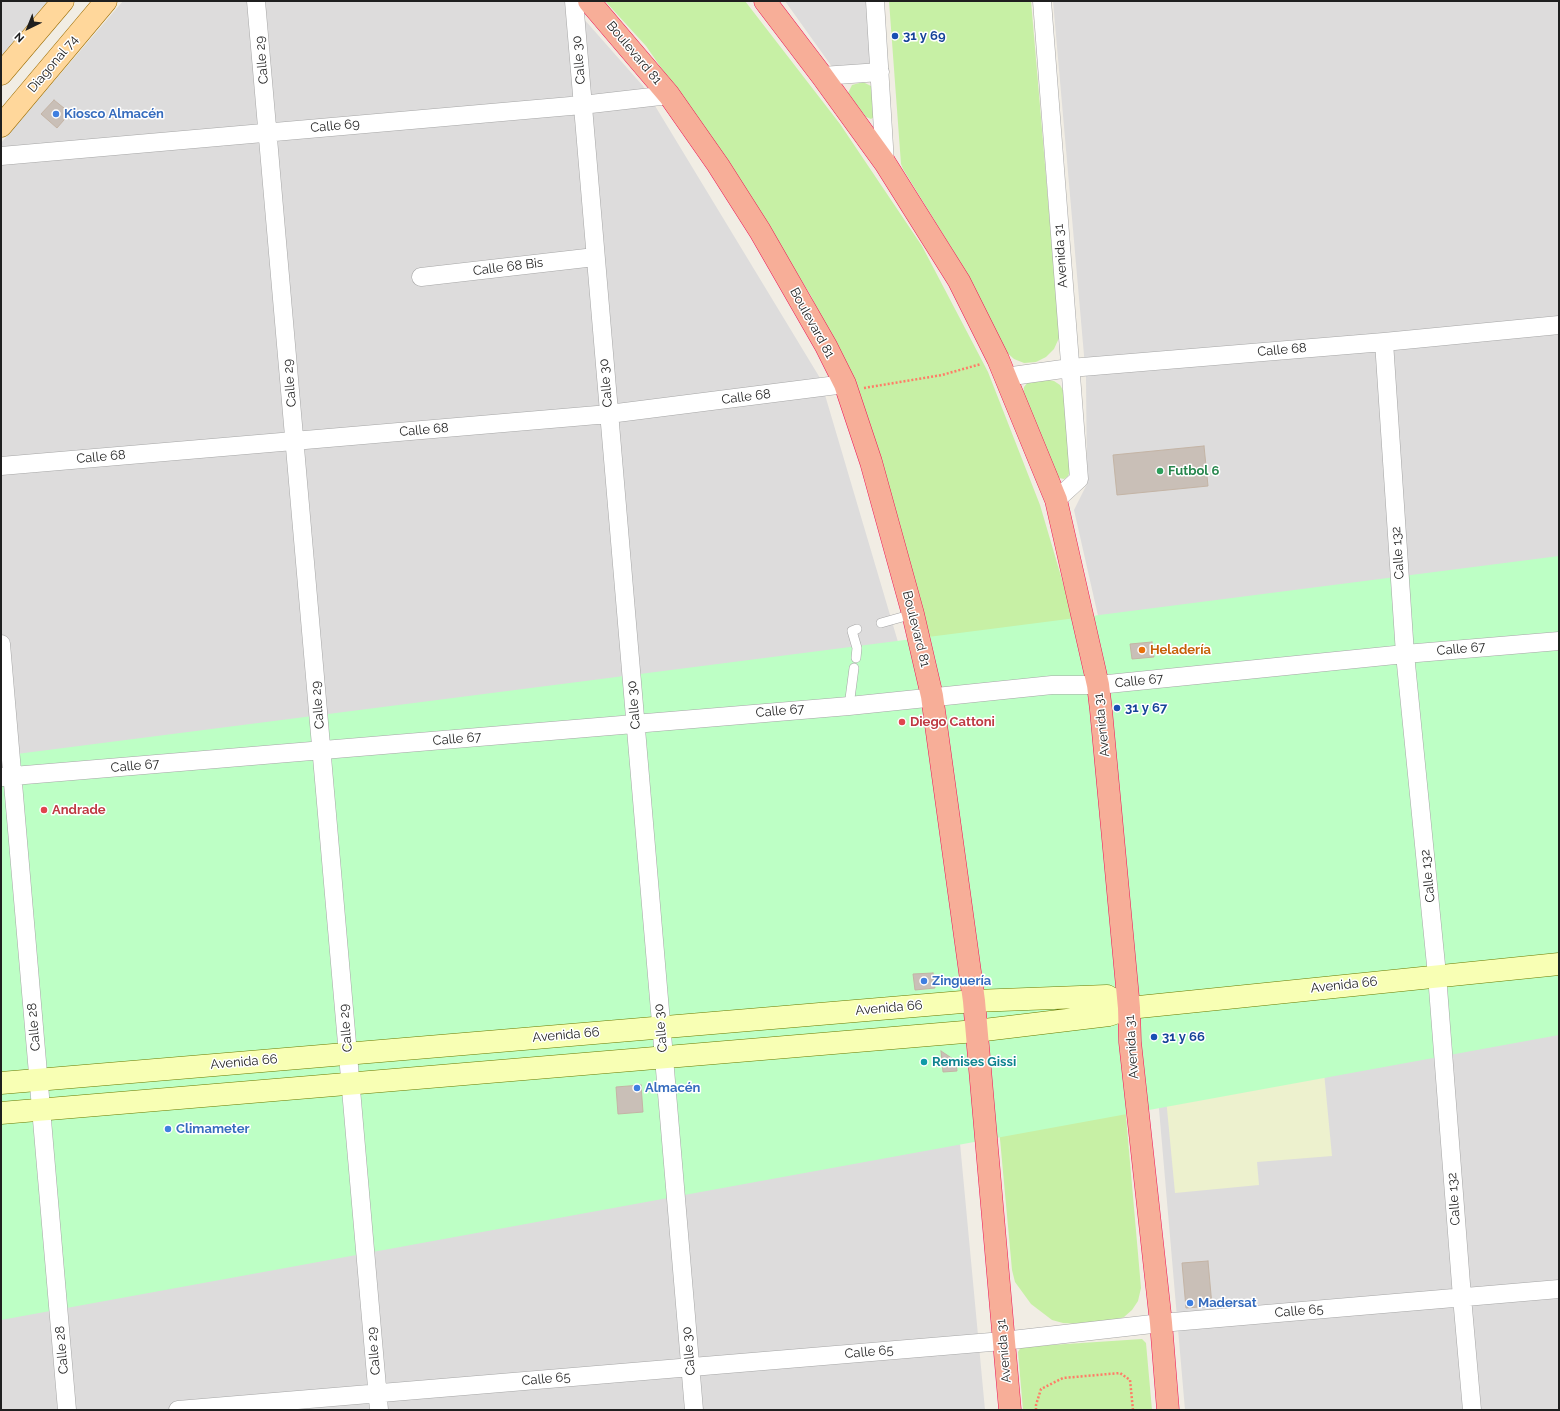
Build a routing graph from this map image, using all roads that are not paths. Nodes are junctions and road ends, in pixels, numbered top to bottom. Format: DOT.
graph roads {
  1 [pos="63,1"];
  2 [pos="106,1"];
  3 [pos="256,1"];
  4 [pos="574,1"];
  5 [pos="589,1"];
  6 [pos="765,1"];
  7 [pos="875,1"];
  8 [pos="1042,1"];
  9 [pos="880,72"];
  10 [pos="1,74"];
  11 [pos="822,76"];
  12 [pos="669,95"];
  13 [pos="582,105"];
  14 [pos="1,126"];
  15 [pos="268,131"];
  16 [pos="1,156"];
  17 [pos="885,164"];
  18 [pos="595,257"];
  19 [pos="421,277"];
  20 [pos="1559,325"];
  21 [pos="1384,342"];
  22 [pos="1002,368"];
  23 [pos="1070,368"];
  24 [pos="846,387"];
  25 [pos="609,414"];
  26 [pos="295,441"];
  27 [pos="1,466"];
  28 [pos="1056,500"];
  29 [pos="913,614"];
  30 [pos="881,623"];
  31 [pos="857,630"];
  32 [pos="1559,641"];
  33 [pos="1,644"];
  34 [pos="1405,654"];
  35 [pos="1098,685"];
  36 [pos="932,696"];
  37 [pos="849,706"];
  38 [pos="635,724"];
  39 [pos="322,750"];
  40 [pos="7,776"];
  41 [pos="1559,964"];
  42 [pos="1438,975"];
  43 [pos="974,1001"];
  44 [pos="1129,1008"];
  45 [pos="661,1027"];
  46 [pos="976,1031"];
  47 [pos="348,1054"];
  48 [pos="664,1058"];
  49 [pos="39,1080"];
  50 [pos="1,1083"];
  51 [pos="350,1084"];
  52 [pos="41,1110"];
  53 [pos="1,1113"];
  54 [pos="1559,1289"];
  55 [pos="1462,1297"];
  56 [pos="1161,1323"];
  57 [pos="1004,1341"];
  58 [pos="690,1367"];
  59 [pos="378,1402"];
  60 [pos="67,1410"];
  61 [pos="178,1410"];
  62 [pos="694,1410"];
  63 [pos="1010,1410"];
  64 [pos="1168,1410"];
  65 [pos="1472,1410"];
  1 -- 10 [label="main road"];
  2 -- 14 [label="main road, Diagonal 74"];
  3 -- 15 [label="street, Calle 29"];
  4 -- 13 [label="street, Calle 30"];
  5 -- 12 [label="highway, Boulevard 81"];
  6 -- 11 [label="highway"];
  7 -- 9 [label="street"];
  8 -- 23 [label="street, Avenida 31"];
  9 -- 11 [label="street"];
  9 -- 17 [label="street"];
  11 -- 17 [label="highway"];
  12 -- 13 [label="street, Calle 69"];
  12 -- 24 [label="highway, Boulevard 81"];
  13 -- 15 [label="street, Calle 69"];
  13 -- 18 [label="street, Calle 30"];
  15 -- 16 [label="street, Calle 69"];
  15 -- 26 [label="street, Calle 29"];
  17 -- 22 [label="highway"];
  18 -- 19 [label="street, Calle 68 Bis"];
  18 -- 25 [label="street, Calle 30"];
  20 -- 21 [label="street, Calle 68"];
  21 -- 23 [label="street, Calle 68"];
  21 -- 34 [label="street, Calle 132"];
  22 -- 23 [label="street, Calle 68"];
  22 -- 28 [label="highway"];
  23 -- 28 [label="street, Avenida 31"];
  24 -- 25 [label="street, Calle 68"];
  24 -- 29 [label="highway, Boulevard 81"];
  25 -- 26 [label="street, Calle 68"];
  25 -- 38 [label="street, Calle 30"];
  26 -- 27 [label="street, Calle 68"];
  26 -- 39 [label="street, Calle 29"];
  28 -- 35 [label="highway"];
  29 -- 30 [label="lane"];
  29 -- 36 [label="highway, Boulevard 81"];
  31 -- 37 [label="lane"];
  32 -- 34 [label="street, Calle 67"];
  33 -- 40 [label="street, Calle 28"];
  34 -- 35 [label="street, Calle 67"];
  34 -- 42 [label="street, Calle 132"];
  35 -- 36 [label="street, Calle 67"];
  35 -- 44 [label="highway, Avenida 31"];
  36 -- 37 [label="street, Calle 67"];
  36 -- 43 [label="highway, Avenida 31"];
  37 -- 38 [label="street, Calle 67"];
  38 -- 39 [label="street, Calle 67"];
  38 -- 45 [label="street, Calle 30"];
  39 -- 40 [label="street, Calle 67"];
  39 -- 47 [label="street, Calle 29"];
  40 -- 49 [label="street, Calle 28"];
  41 -- 42 [label="main road, Avenida 66"];
  42 -- 44 [label="main road, Avenida 66"];
  42 -- 55 [label="street, Calle 132"];
  43 -- 44 [label="main road, Avenida 66"];
  43 -- 45 [label="main road, Avenida 66"];
  43 -- 46 [label="highway, Avenida 31"];
  44 -- 46 [label="main road, Avenida 66"];
  44 -- 56 [label="highway, Avenida 31"];
  45 -- 47 [label="main road, Avenida 66"];
  45 -- 48 [label="street, Calle 30"];
  46 -- 48 [label="main road, Avenida 66"];
  46 -- 57 [label="highway, Avenida 31"];
  47 -- 49 [label="main road, Avenida 66"];
  47 -- 51 [label="street, Calle 29"];
  48 -- 51 [label="main road, Avenida 66"];
  48 -- 58 [label="street, Calle 30"];
  49 -- 50 [label="main road, Avenida 66"];
  49 -- 52 [label="street, Calle 28"];
  51 -- 52 [label="main road, Avenida 66"];
  51 -- 59 [label="street, Calle 29"];
  52 -- 53 [label="main road, Avenida 66"];
  52 -- 60 [label="street, Calle 28"];
  54 -- 55 [label="street, Calle 65"];
  55 -- 56 [label="street, Calle 65"];
  55 -- 65 [label="street, Calle 132"];
  56 -- 57 [label="street, Calle 65"];
  56 -- 64 [label="highway, Avenida 31"];
  57 -- 58 [label="street, Calle 65"];
  57 -- 63 [label="highway, Avenida 31"];
  58 -- 59 [label="street, Calle 65"];
  58 -- 62 [label="street, Calle 30"];
  59 -- 61 [label="street, Calle 65"];
}
